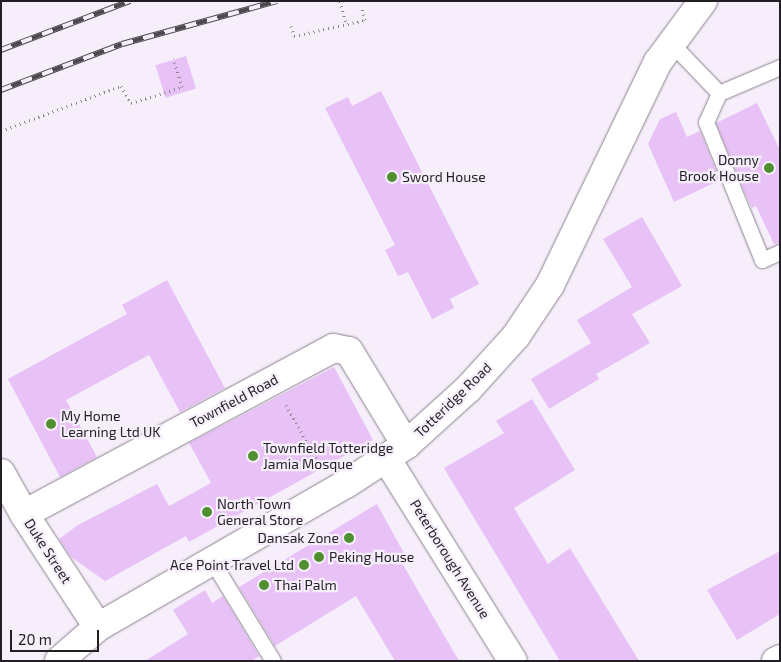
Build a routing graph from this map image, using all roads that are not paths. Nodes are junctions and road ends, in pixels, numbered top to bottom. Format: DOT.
graph roads {
  1 [pos="703,1"];
  2 [pos="671,43"];
  3 [pos="780,67"];
  4 [pos="719,93"];
  5 [pos="780,252"];
  6 [pos="396,451"];
  7 [pos="1,473"];
  8 [pos="24,514"];
  9 [pos="212,561"];
  10 [pos="98,627"];
  11 [pos="780,659"];
  12 [pos="59,661"];
  13 [pos="273,661"];
  14 [pos="513,661"];
  15 [pos="776,661"];
  1 -- 2 [label="street, Totteridge Road"];
  2 -- 4 [label="lane"];
  2 -- 6 [label="street, Totteridge Road"];
  3 -- 4 [label="lane"];
  4 -- 5 [label="lane"];
  6 -- 8 [label="street, Townfield Road"];
  6 -- 9 [label="street, Totteridge Road"];
  6 -- 14 [label="street, Peterborough Avenue"];
  7 -- 8 [label="street, Duke Street"];
  8 -- 10 [label="street, Duke Street"];
  9 -- 10 [label="street, Totteridge Road"];
  9 -- 13 [label="lane"];
  10 -- 12 [label="street, Totteridge Road"];
  11 -- 15 [label="street"];
}
